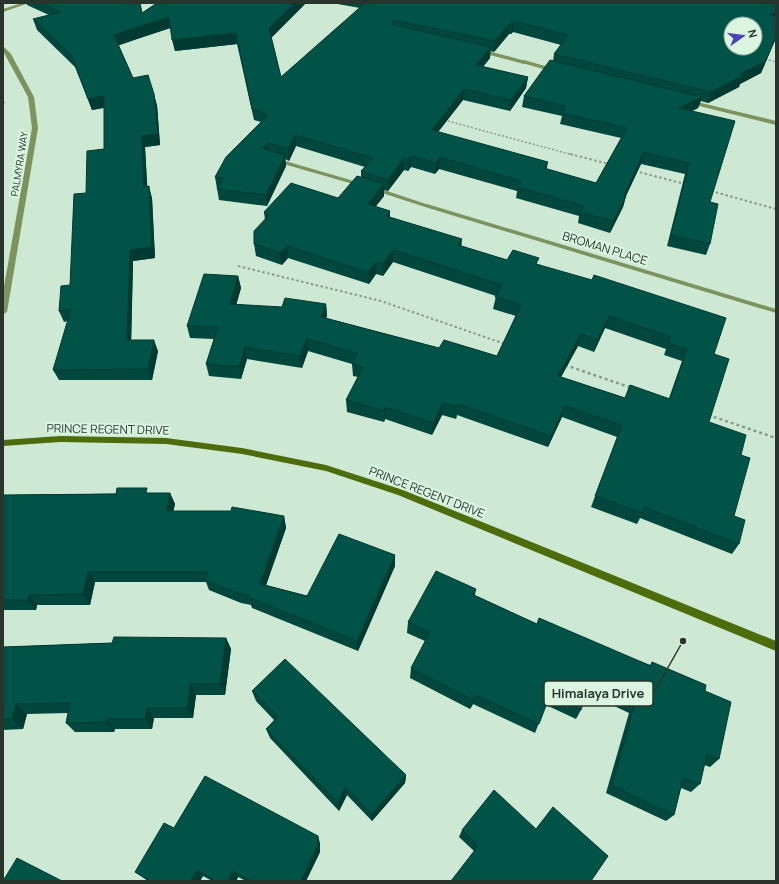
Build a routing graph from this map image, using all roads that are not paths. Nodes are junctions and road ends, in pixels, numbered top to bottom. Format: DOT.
graph roads {
  1 [pos="27,3"];
  2 [pos="3,11"];
  3 [pos="3,48"];
  4 [pos="473,50"];
  5 [pos="562,72"];
  6 [pos="684,101"];
  7 [pos="776,123"];
  8 [pos="269,158"];
  9 [pos="3,312"];
  10 [pos="776,312"];
  11 [pos="3,443"];
  12 [pos="776,646"];
  1 -- 2 [label="street"];
  3 -- 9 [label="street, PALMYRA WAY"];
  4 -- 5 [label="street"];
  6 -- 7 [label="street"];
  8 -- 10 [label="street, BROMAN PLACE"];
  11 -- 12 [label="main road, PRINCE REGENT DRIVE"];
}
